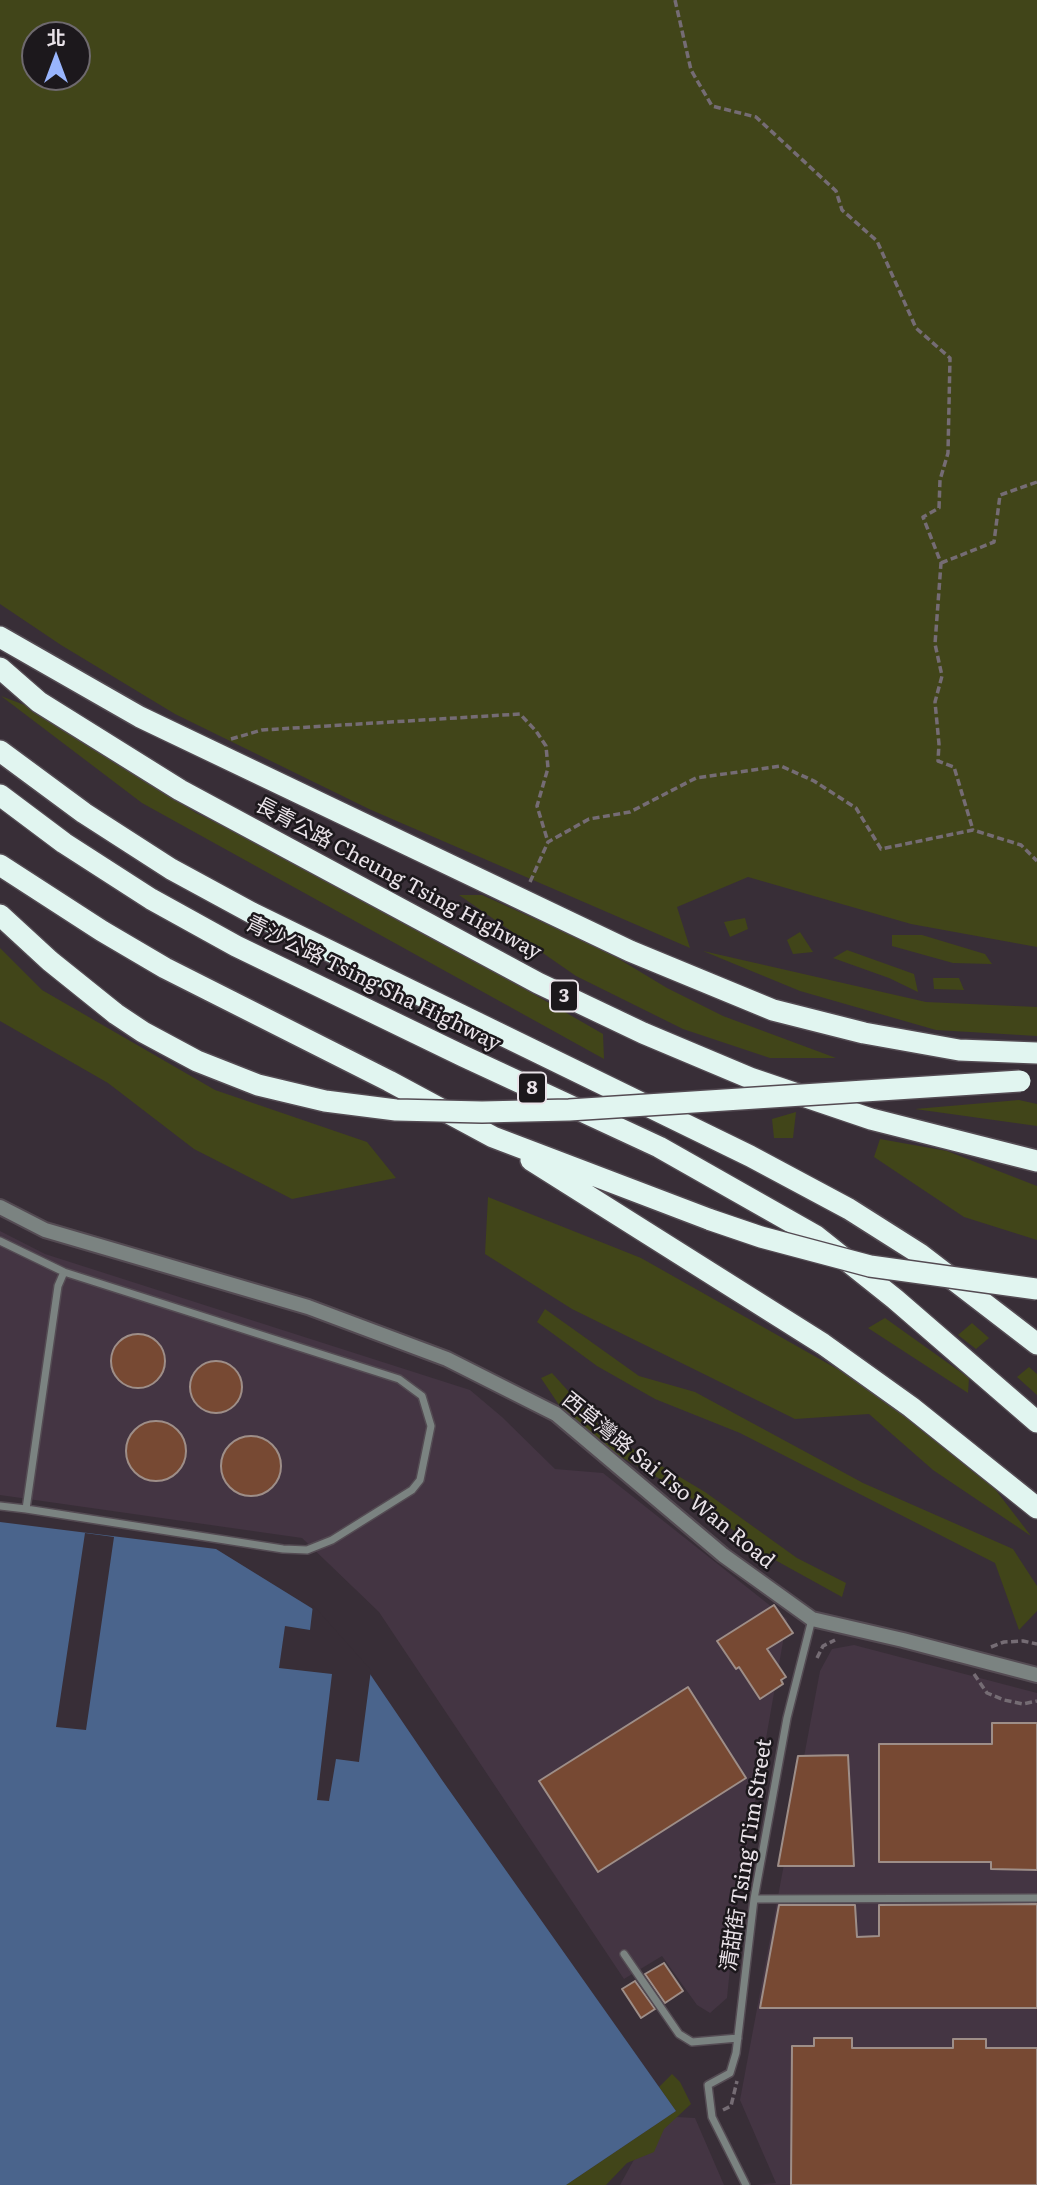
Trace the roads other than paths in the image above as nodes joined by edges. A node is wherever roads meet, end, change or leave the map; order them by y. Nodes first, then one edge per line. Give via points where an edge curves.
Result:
1 (0, 637) edge
2 (0, 668) edge
3 (0, 751) edge
4 (0, 795) edge
5 (0, 865) edge
6 (0, 915) edge
7 (1037, 1053) edge
8 (1029, 1081) edge
9 (493, 1137) junction
10 (1037, 1161) edge
11 (0, 1207) edge
12 (0, 1241) edge
13 (64, 1272) junction
14 (1037, 1289) edge
15 (1037, 1344) edge
16 (1037, 1422) edge
17 (0, 1506) edge
18 (1037, 1508) edge
19 (26, 1510) junction
20 (812, 1619) junction
21 (1037, 1675) edge
22 (1037, 1898) edge
23 (754, 1899) junction
24 (624, 1954) dead end
25 (738, 2038) junction
26 (746, 2185) edge

1 - 7 highway via 140,717 521,901 773,1010 959,1050
2 - 10 highway, 長青公路 Cheung Tsing Highway / 3 via 39,702 180,790 527,977 643,1034 750,1078 871,1119
3 - 15 highway, 青沙公路 Tsing Sha Highway / 8 via 84,813 217,894 849,1209 920,1255
4 - 16 highway, 青沙公路 Tsing Sha Highway / 8 via 150,899 236,946 659,1147 816,1236
5 - 9 highway, bridge via 165,968
6 - 8 highway, bridge via 80,986 169,1047 226,1074 325,1101 433,1112 521,1112
9 - 14 highway, bridge via 711,1220 794,1246 870,1266
9 - 18 highway via 823,1344 921,1414
11 - 20 street, 西草灣路 Sai Tso Wan Road via 45,1230 308,1307 447,1359 556,1414 723,1555
12 - 13 lane
13 - 19 lane via 58,1286
13 - 19 lane via 399,1379 422,1396 431,1426 420,1480 412,1490 332,1540 307,1550
17 - 19 lane
20 - 21 street, 西草灣路 Sai Tso Wan Road
20 - 23 lane, 清甜街 Tsing Tim Street via 787,1718
22 - 23 lane
23 - 25 lane, 清甜街 Tsing Tim Street
24 - 25 lane via 678,2034 692,2042
25 - 26 lane, 清甜街 Tsing Tim Street via 730,2073 708,2085 712,2114

